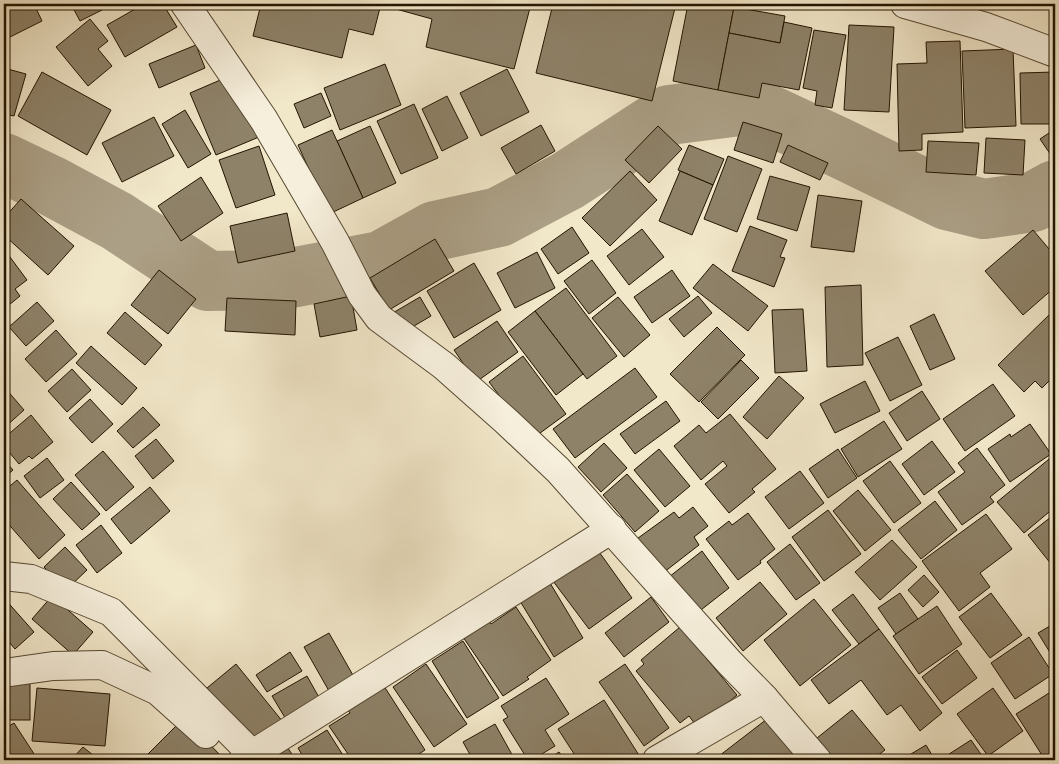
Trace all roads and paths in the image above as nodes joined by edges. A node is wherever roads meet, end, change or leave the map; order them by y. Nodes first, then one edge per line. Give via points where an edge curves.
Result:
1 (185, 4) edge
2 (905, 4) edge
3 (1055, 53) edge
4 (612, 528) junction
5 (4, 576) edge
6 (4, 674) edge
7 (764, 698) junction
8 (243, 759) edge
9 (657, 760) edge
10 (817, 760) edge

1 - 4 street via 264,120 362,295 379,318 444,366 506,421
2 - 3 street via 986,27
4 - 7 street
4 - 8 street
5 - 8 street via 31,579 111,612
6 - 8 street via 53,666 102,665 158,691
7 - 9 street
7 - 10 street

